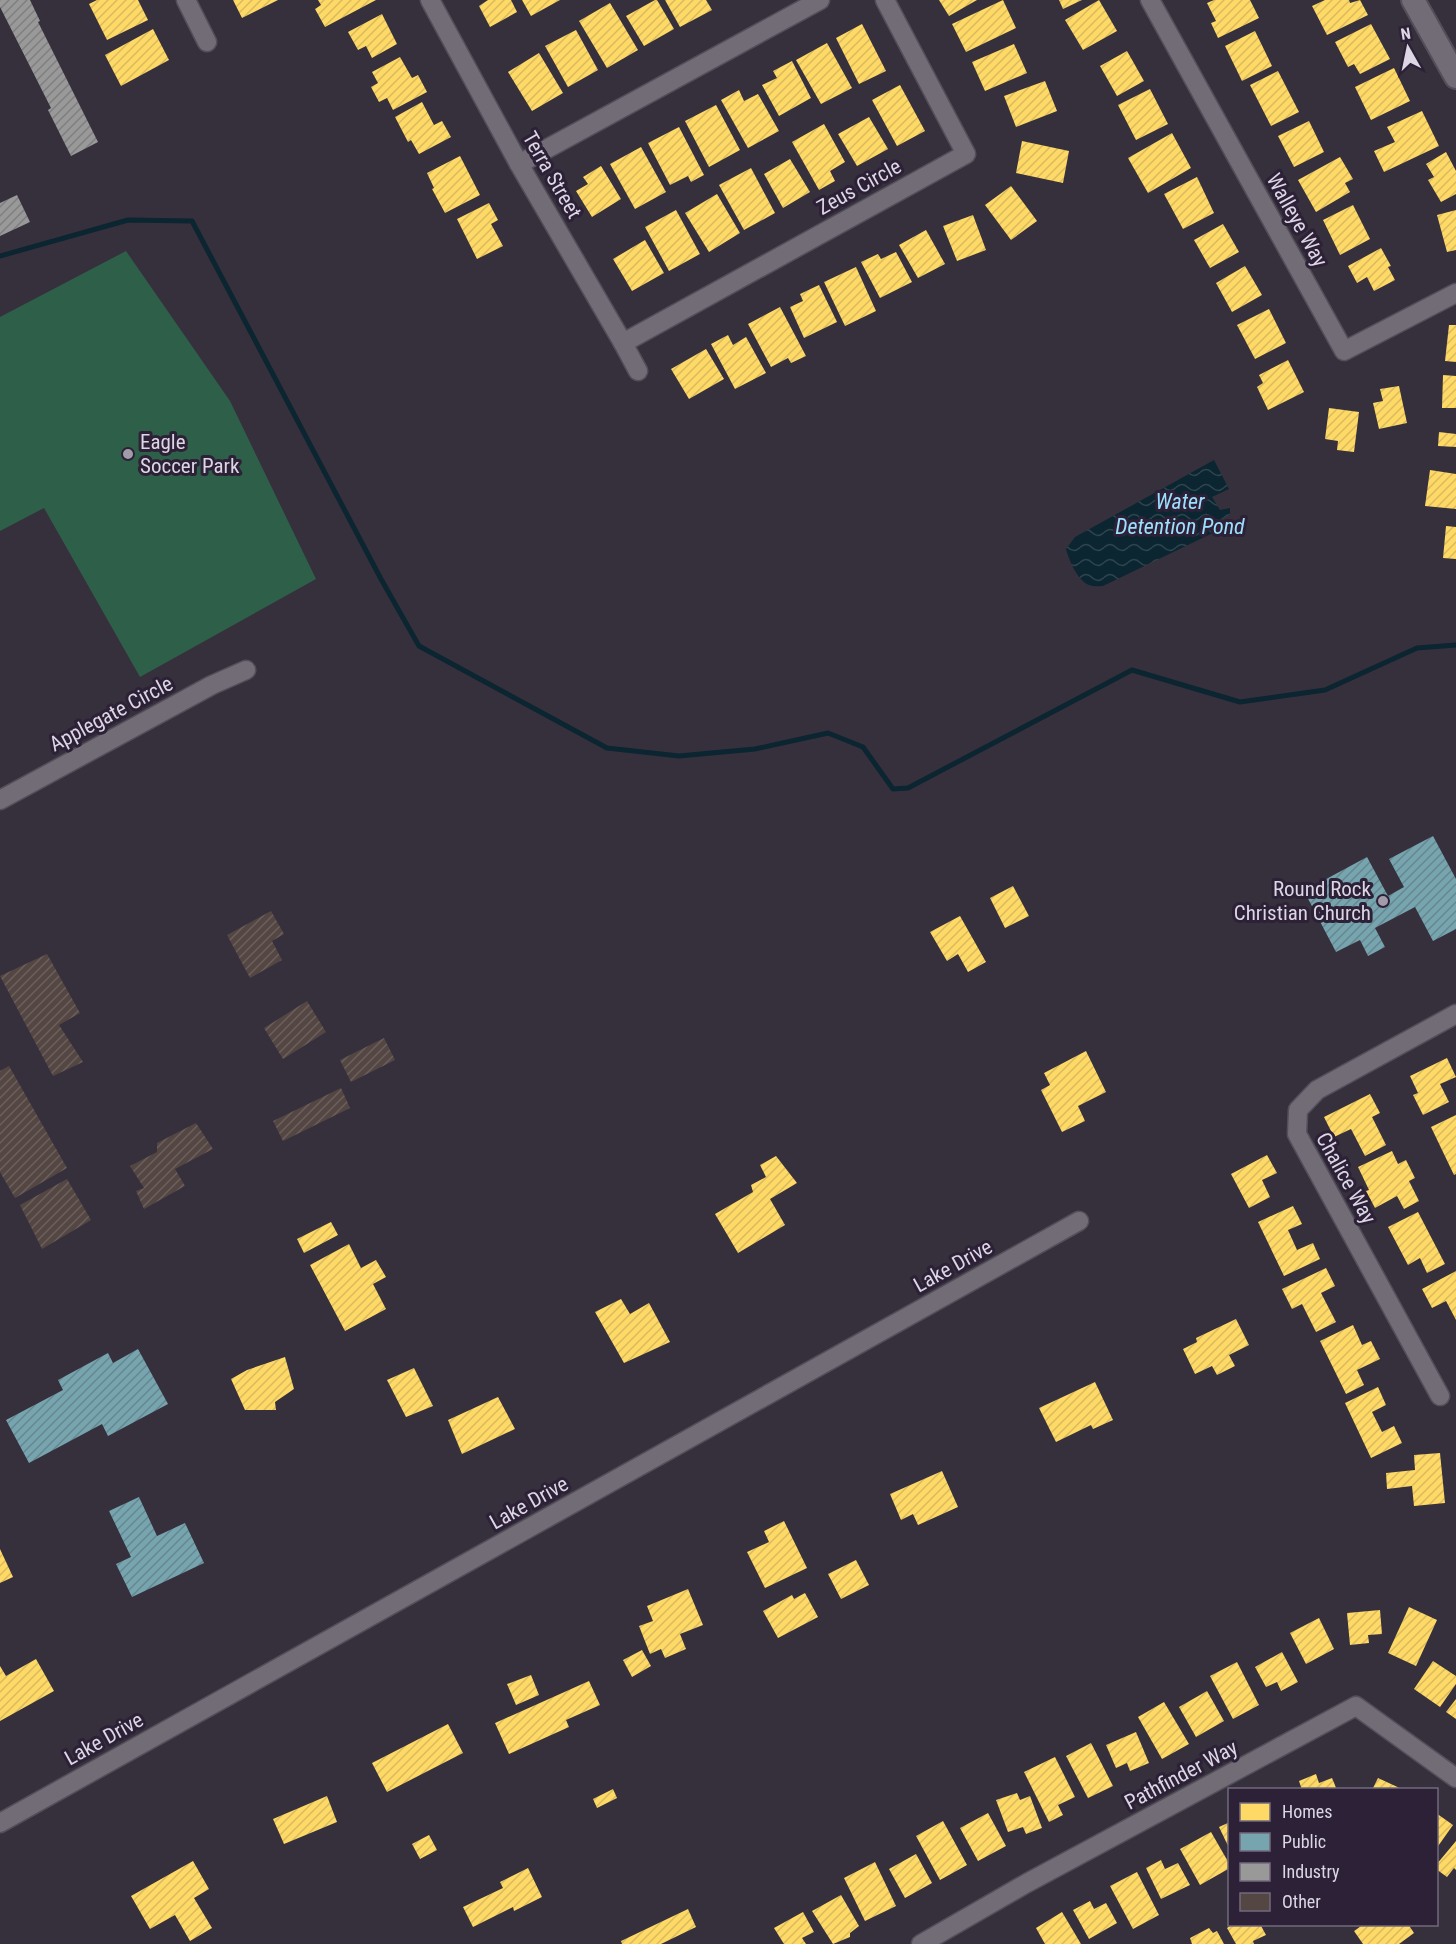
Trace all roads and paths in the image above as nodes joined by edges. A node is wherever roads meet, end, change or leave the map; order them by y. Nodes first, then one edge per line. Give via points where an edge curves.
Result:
1 (186, 0) edge
2 (430, 0) edge
3 (820, 0) edge
4 (885, 0) edge
5 (1150, 0) edge
6 (1413, 0) edge
7 (207, 42) dead end
8 (1456, 77) edge
9 (519, 164) junction
10 (1456, 292) edge
11 (623, 343) junction
12 (638, 371) dead end
13 (246, 670) dead end
14 (0, 800) edge
15 (1456, 1014) edge
16 (1079, 1221) dead end
17 (1440, 1396) dead end
18 (1456, 1778) edge
19 (0, 1823) edge
20 (921, 1944) edge

1 - 7 street
2 - 9 street, Terra Street
3 - 9 street
4 - 11 street, Zeus Circle via 966,153
5 - 10 street, Walleye Way via 1344,351
6 - 8 street
9 - 11 street, Terra Street
11 - 12 street, Terra Street
13 - 14 street, Applegate Circle
15 - 17 street, Chalice Way via 1317,1090 1298,1110 1297,1134
16 - 19 street, Lake Drive
18 - 20 street, Pathfinder Way via 1356,1706

